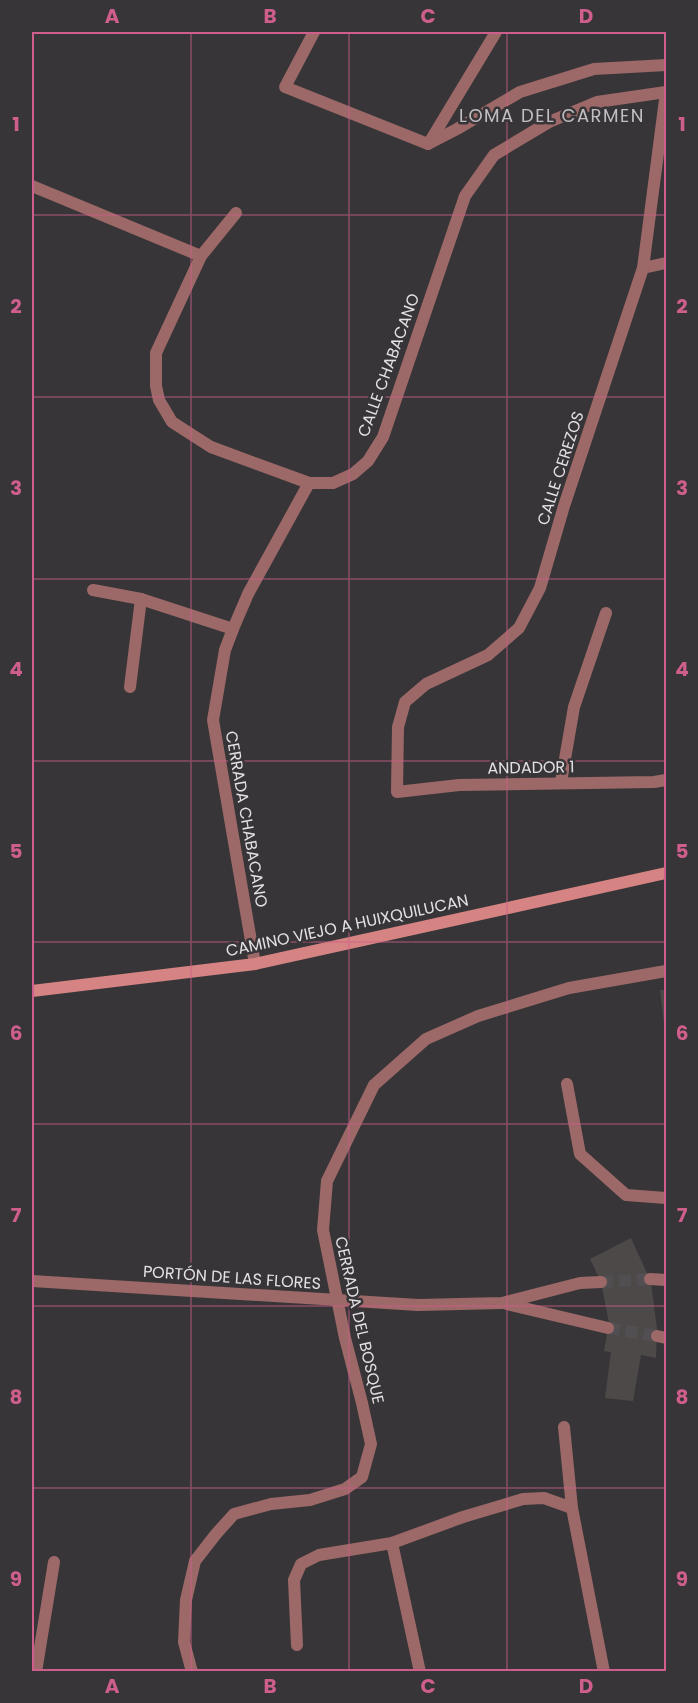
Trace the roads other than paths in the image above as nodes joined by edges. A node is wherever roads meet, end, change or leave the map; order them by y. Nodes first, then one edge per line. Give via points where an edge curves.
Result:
1 (314, 32) edge
2 (496, 32) edge
3 (666, 65) edge
4 (666, 92) edge
5 (428, 144) junction
6 (32, 186) edge
7 (236, 213) dead end
8 (201, 256) junction
9 (666, 263) edge
10 (643, 268) junction
11 (309, 483) junction
12 (93, 590) dead end
13 (141, 599) junction
14 (606, 613) dead end
15 (233, 629) junction
16 (130, 687) dead end
17 (666, 780) edge
18 (561, 782) junction
19 (397, 792) joint
20 (666, 873) edge
21 (255, 964) junction
22 (666, 971) edge
23 (32, 991) edge
24 (567, 1084) dead end
25 (666, 1198) edge
26 (650, 1279) tunnel mouth
27 (666, 1280) edge
28 (32, 1281) edge
29 (601, 1282) tunnel mouth
30 (502, 1303) junction
31 (608, 1328) tunnel mouth
32 (564, 1427) dead end
33 (572, 1508) junction
34 (392, 1544) junction
35 (54, 1562) dead end
36 (297, 1644) dead end
37 (36, 1671) edge
38 (192, 1671) edge
39 (420, 1671) edge
40 (604, 1671) edge

1 - 5 street via 285,87
2 - 5 street
3 - 5 street via 594,69 520,92
4 - 10 street, CALLE CEREZOS
4 - 11 street, CALLE CHABACANO via 597,102 549,122 494,155 465,196 383,438 368,461 353,474 333,483
6 - 8 street
7 - 8 street, CALLE CHABACANO
8 - 11 street, CALLE CHABACANO via 156,353 159,400 172,422 211,447
9 - 10 street
10 - 19 street, CALLE CEREZOS via 540,588 519,628 488,655 426,684 405,702 398,727
11 - 15 street, CERRADA CHABACANO
12 - 13 street
13 - 15 street
13 - 16 street
14 - 18 street via 574,706
15 - 21 street, CERRADA CHABACANO via 225,650 213,720
17 - 18 street, ANDADOR 1
18 - 19 street, ANDADOR 1 via 459,785
20 - 21 main road, CAMINO VIEJO A HUIXQUILUCAN
21 - 23 main road, CAMINO VIEJO A HUIXQUILUCAN
22 - 38 street, CERRADA DEL BOSQUE via 569,988 478,1016 426,1039 374,1085 327,1181 323,1230 371,1444 362,1477 345,1489 310,1500 271,1504 234,1514 216,1534 195,1561 186,1600 184,1642
24 - 25 street via 580,1154 626,1196
26 - 27 street
28 - 30 street, PORTÓN DE LAS FLORES, bridge via 418,1305
29 - 30 street, PORTÓN DE LAS FLORES via 580,1283
30 - 31 street, PORTÓN DE LAS FLORES
32 - 33 street
33 - 34 street via 544,1498 523,1499
33 - 40 street
34 - 36 street via 319,1555 301,1564 294,1581
34 - 39 street
35 - 37 street

